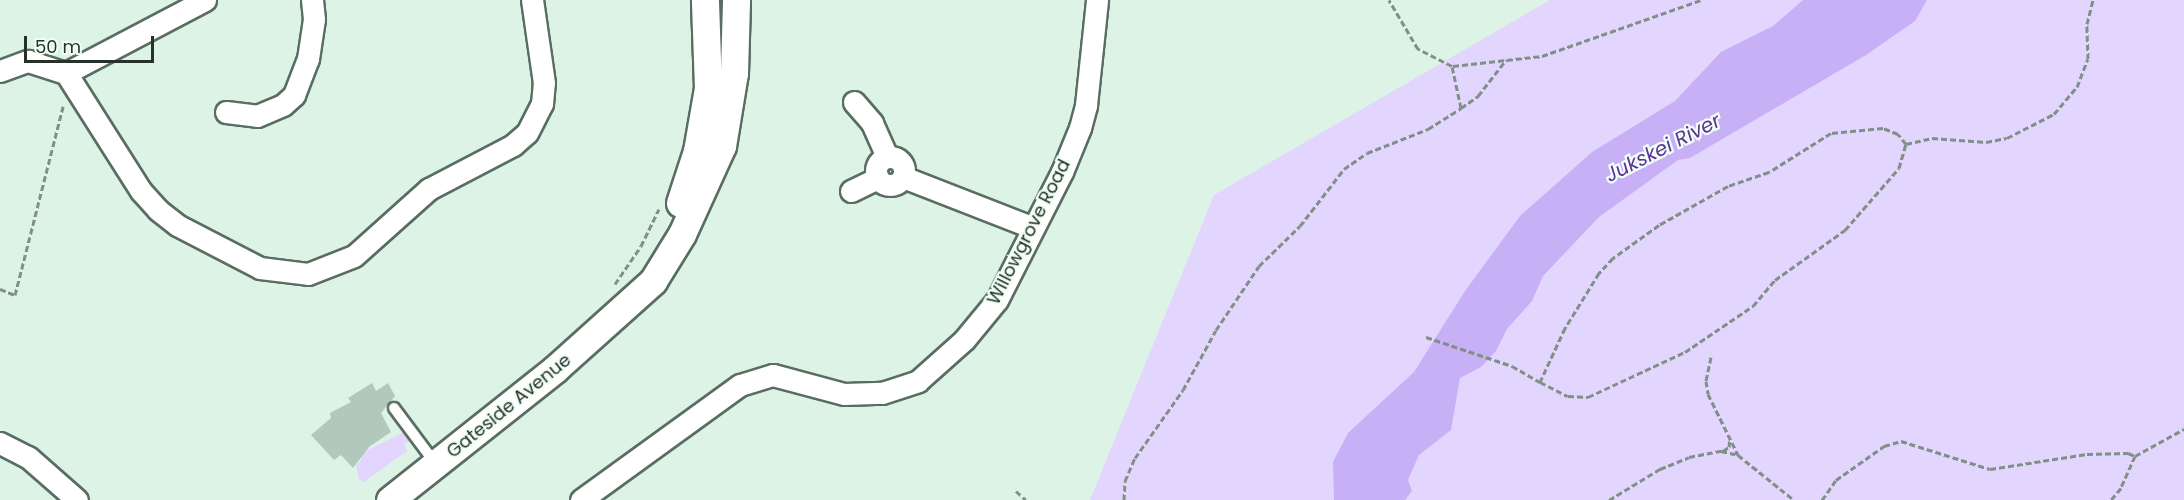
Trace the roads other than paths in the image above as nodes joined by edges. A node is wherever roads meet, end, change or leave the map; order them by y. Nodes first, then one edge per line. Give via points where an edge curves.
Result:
1 (205, 0) edge
2 (312, 0) edge
3 (532, 0) edge
4 (705, 0) edge
5 (736, 0) edge
6 (1097, 0) edge
7 (0, 71) edge
8 (68, 76) junction
9 (854, 102) dead end
10 (226, 112) dead end
11 (887, 157) junction
12 (903, 177) junction
13 (878, 178) junction
14 (850, 191) dead end
15 (1031, 227) junction
16 (618, 299) junction
17 (394, 408) dead end
18 (0, 443) edge
19 (436, 464) junction
20 (77, 500) edge
21 (390, 500) edge
22 (581, 500) edge

1 - 8 street
2 - 10 street via 314,19 308,59 294,95 283,105 257,116
3 - 8 street via 544,83 542,104 527,133 513,145 429,189 354,256 308,274 260,268 177,225 158,210 141,191
4 - 16 street, Gateside Avenue via 708,88 697,151 683,198
5 - 16 street, Gateside Avenue via 734,73 722,146 671,255 653,281
6 - 15 street, Willowgrove Road via 1080,128 1062,172
7 - 8 street via 28,61
9 - 11 street via 872,123
11 - 12 street via 902,162
11 - 13 street via 876,167
12 - 13 street via 891,185
12 - 15 street
13 - 14 street
15 - 22 street, Willowgrove Road via 985,316 918,381 861,396 791,377 758,378 725,394
16 - 19 street, Gateside Avenue via 555,369
17 - 19 lane
18 - 20 street via 28,457
19 - 21 street, Gateside Avenue

